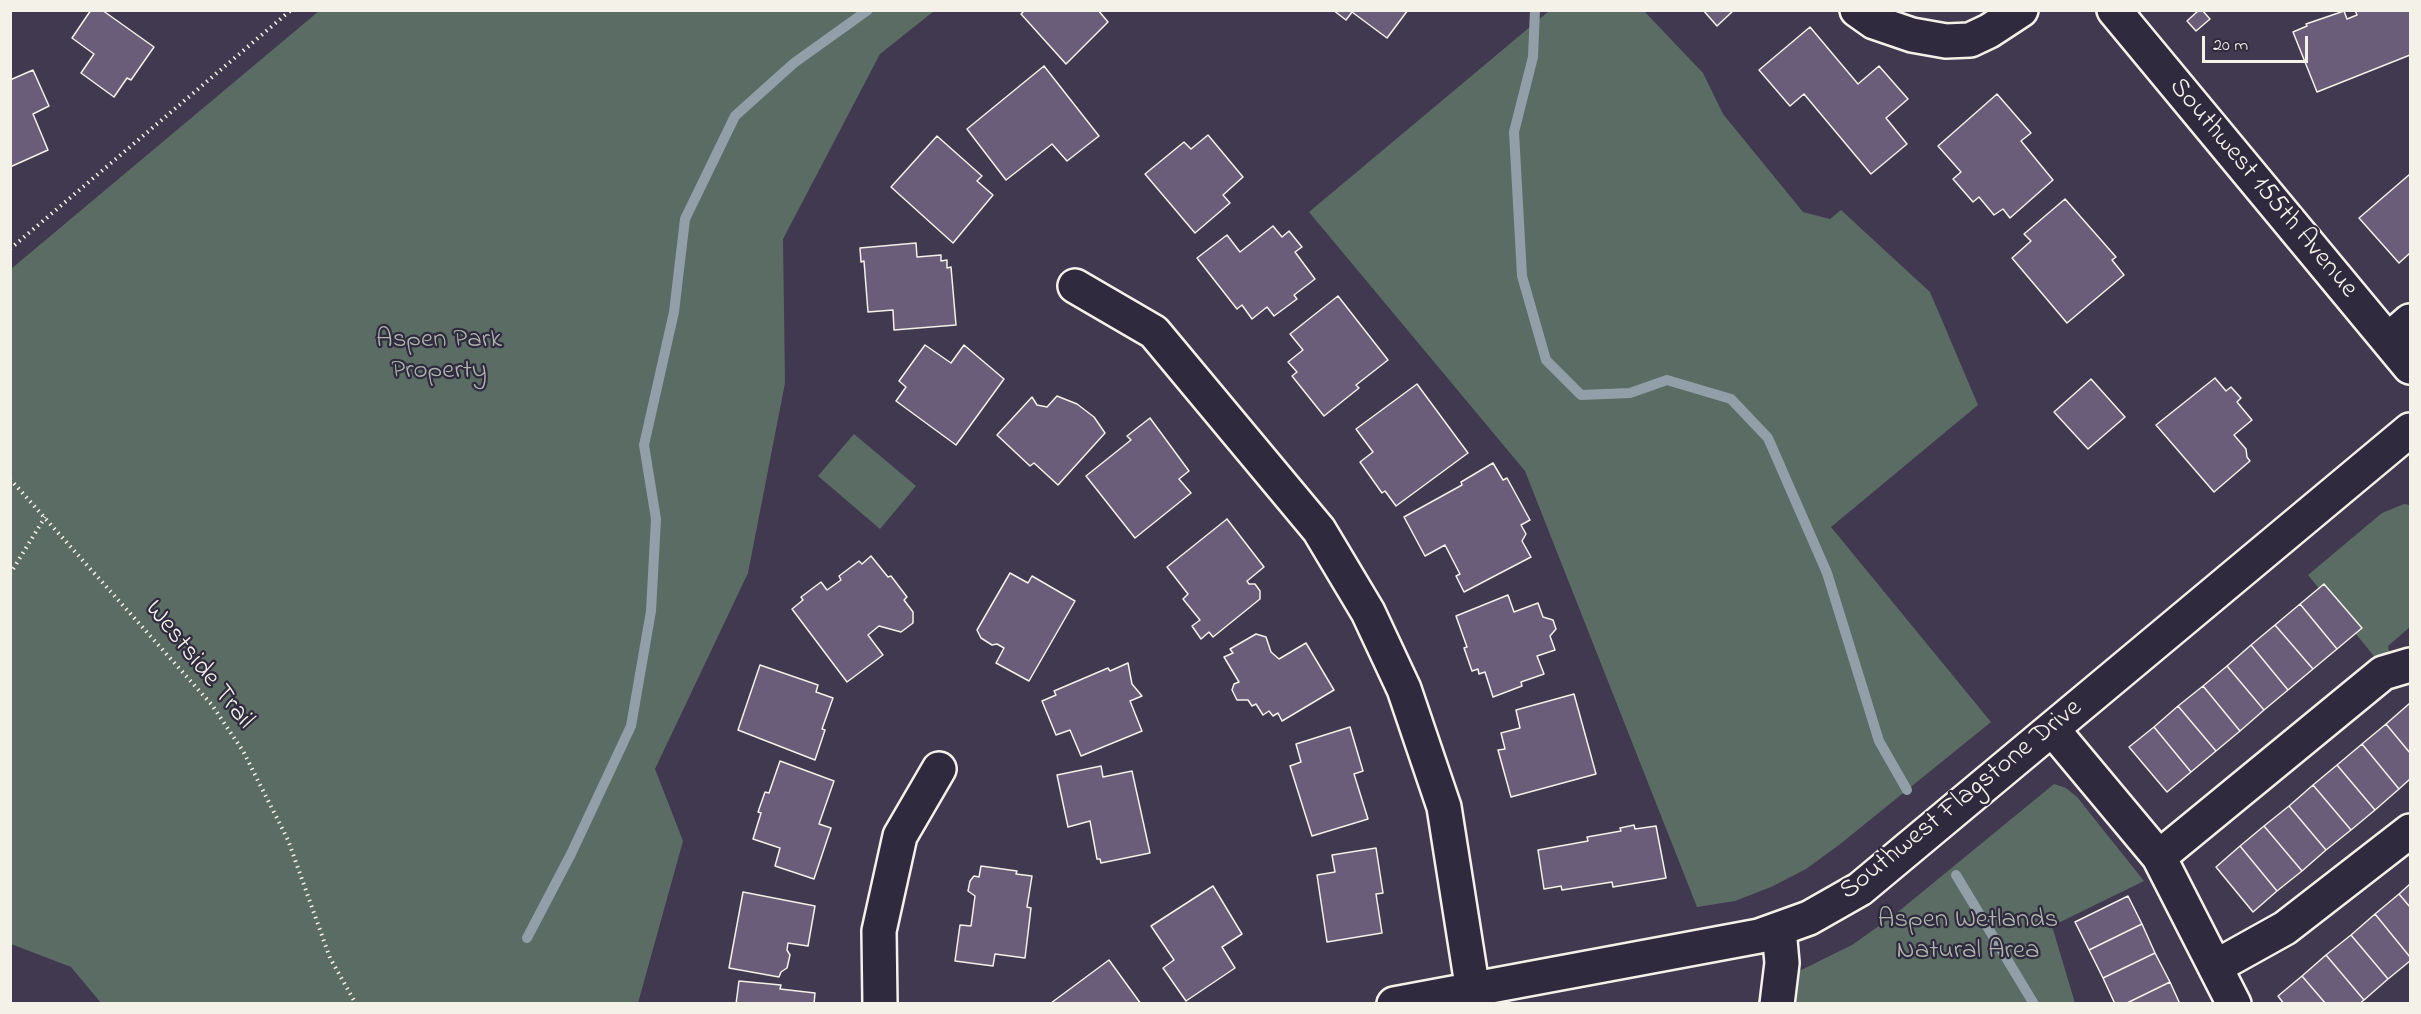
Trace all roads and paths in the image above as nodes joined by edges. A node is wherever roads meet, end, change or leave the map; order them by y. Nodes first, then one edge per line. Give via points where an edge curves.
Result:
1 (291, 10) edge
2 (1857, 10) edge
3 (2021, 10) edge
4 (2114, 10) edge
5 (10, 249) edge
6 (1075, 286) dead end
7 (2399, 330) edge
8 (2410, 367) edge
9 (2410, 430) edge
10 (10, 478) edge
11 (45, 517) junction
12 (10, 574) edge
13 (2410, 665) edge
14 (2053, 730) junction
15 (939, 769) dead end
16 (2410, 831) edge
17 (2159, 857) junction
18 (1779, 929) junction
19 (2215, 967) junction
20 (1474, 996) edge
21 (356, 1004) edge
22 (879, 1004) edge
23 (1394, 1004) edge
24 (1778, 1004) edge
25 (2234, 1004) edge

1 - 5 path
2 - 3 street via 1874,22 1902,32 1947,41 1970,40
4 - 7 street, Southwest 155th Avenue
6 - 20 street via 1154,332 1319,530 1368,612 1404,689 1444,807
7 - 8 street, Southwest 155th Avenue
9 - 14 street, Southwest Flagstone Drive
10 - 11 path, Westside Trail
11 - 12 path
11 - 21 path, Westside Trail via 212,705 243,751 288,840 330,958
13 - 17 street via 2383,673
14 - 17 street
14 - 18 street, Southwest Flagstone Drive via 1860,889 1809,918
15 - 22 street via 900,836 879,931
16 - 19 street via 2285,928
17 - 19 street
18 - 20 street, Southwest Flagstone Drive
18 - 24 street via 1782,963
19 - 25 street
20 - 23 street, Southwest Flagstone Drive

